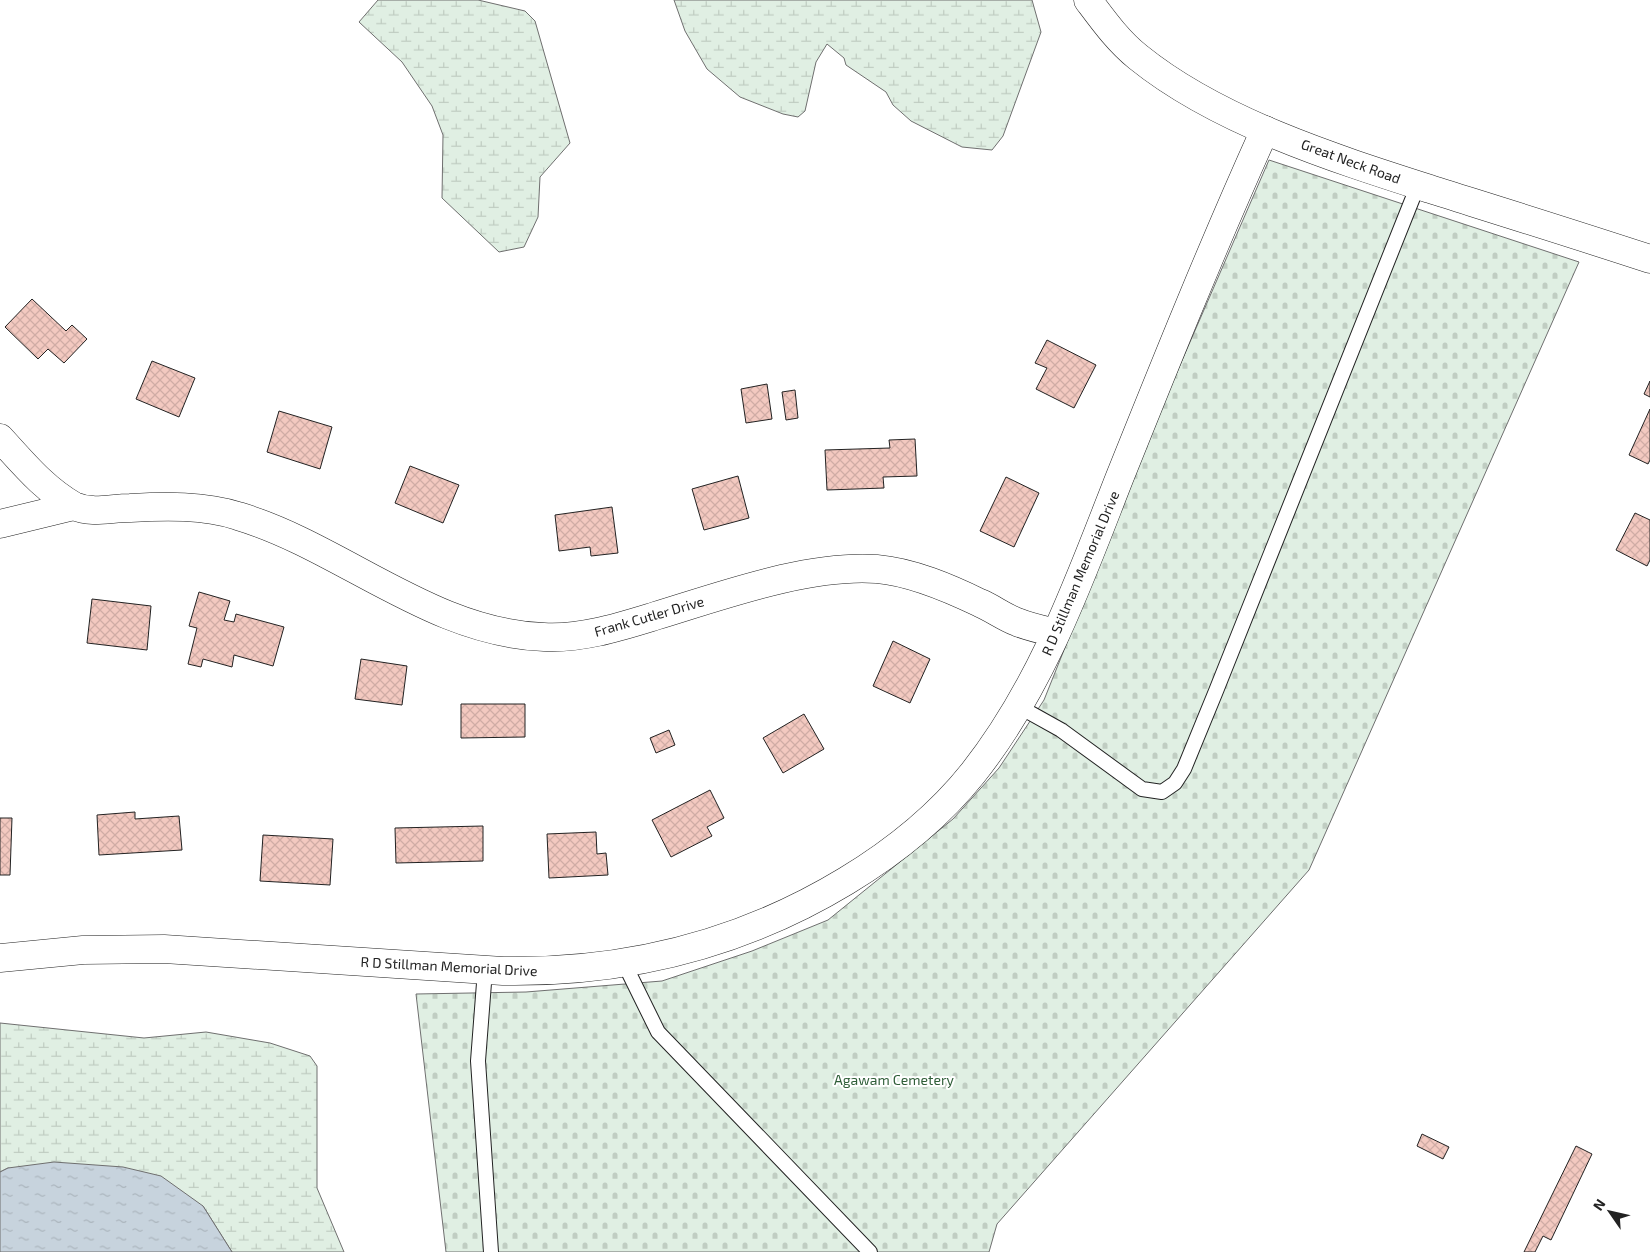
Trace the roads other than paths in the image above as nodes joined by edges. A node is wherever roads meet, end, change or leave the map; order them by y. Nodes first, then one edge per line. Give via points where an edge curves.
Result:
1 (1088, 0) edge
2 (1265, 130) junction
3 (1418, 185) junction
4 (1650, 259) edge
5 (0, 438) edge
6 (74, 506) junction
7 (0, 524) edge
8 (1056, 634) junction
9 (1018, 706) junction
10 (0, 958) edge
11 (624, 963) junction
12 (485, 970) junction
13 (491, 1252) edge
14 (870, 1252) edge

1 - 2 street, Great Neck Road via 1124,44 1166,78
2 - 3 street, Great Neck Road via 1360,167
2 - 8 street, R D Stillman Memorial Drive via 1186,313
3 - 4 street, Great Neck Road
3 - 9 lane via 1220,682 1175,784 1162,792 1142,789 1061,730
5 - 6 street, Frank Cutler Drive via 37,478
6 - 7 street, Frank Cutler Drive
6 - 8 street, Frank Cutler Drive via 94,511 165,507 235,515 268,526 440,612 527,636 588,634 766,583 857,569 893,572 922,580 980,603 1016,622
8 - 9 street, R D Stillman Memorial Drive
9 - 11 street, R D Stillman Memorial Drive via 992,748 954,796 910,836 862,871 828,892 753,928 683,951
10 - 12 street, R D Stillman Memorial Drive via 83,950 164,949
11 - 12 street, R D Stillman Memorial Drive via 541,972
11 - 14 lane via 658,1032
12 - 13 lane via 478,1061

